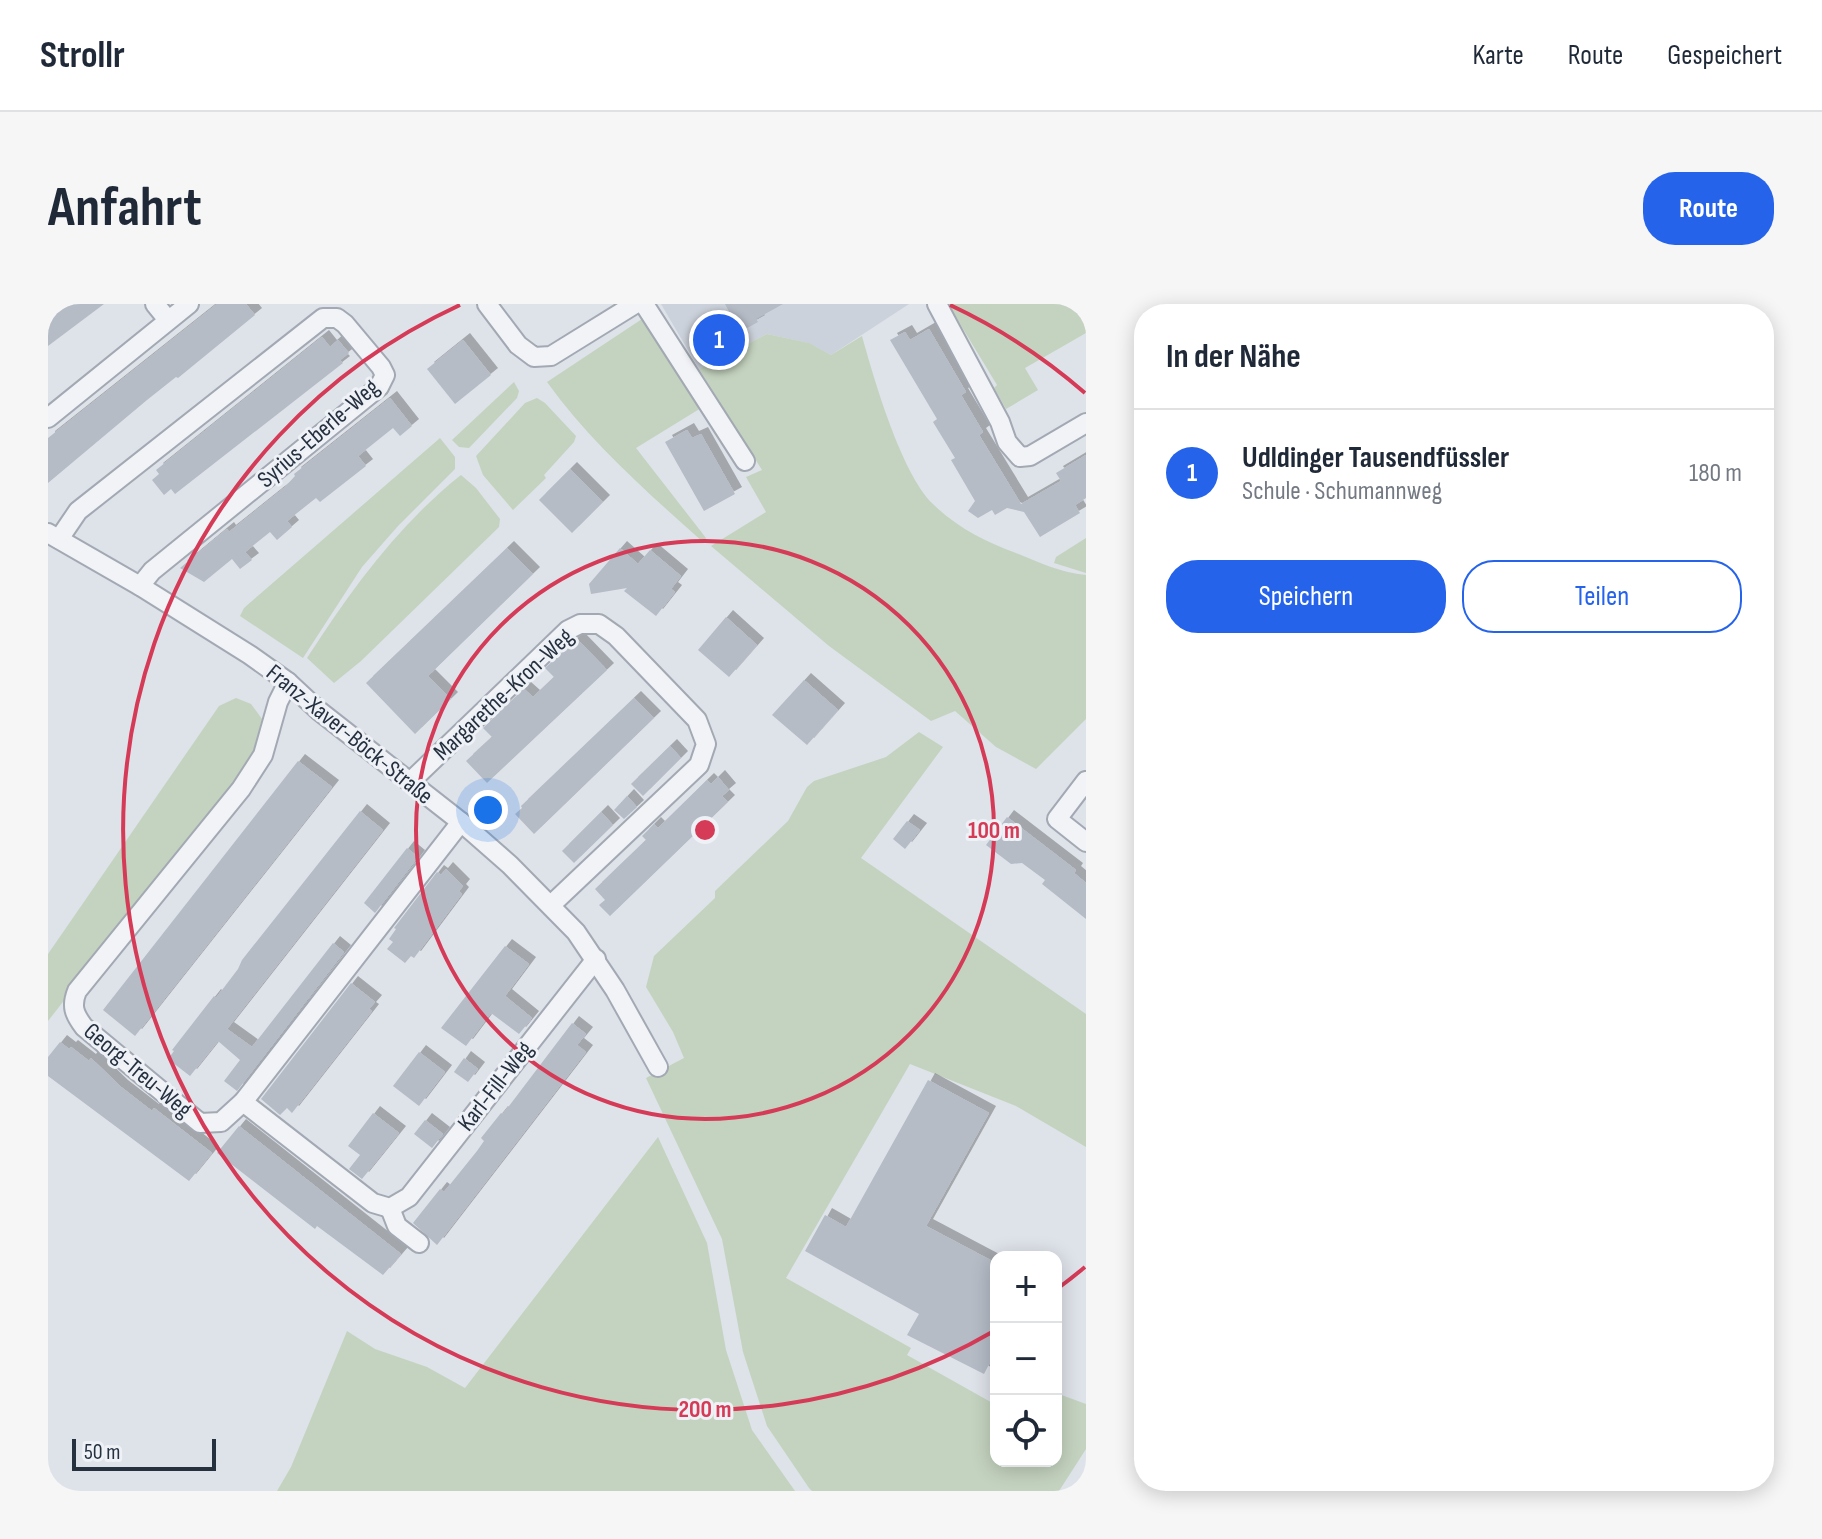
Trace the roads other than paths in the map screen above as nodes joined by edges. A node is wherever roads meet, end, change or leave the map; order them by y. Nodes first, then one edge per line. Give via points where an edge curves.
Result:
1 (155, 304) edge
2 (189, 304) edge
3 (487, 304) edge
4 (635, 304) edge
5 (644, 304) edge
6 (937, 304) edge
7 (168, 320) junction
8 (48, 418) edge
9 (1086, 423) edge
10 (745, 461) dead end
11 (53, 536) edge
12 (140, 586) junction
13 (288, 682) junction
14 (1086, 781) edge
15 (410, 782) junction
16 (461, 822) junction
17 (1086, 842) edge
18 (552, 904) junction
19 (596, 959) junction
20 (658, 1067) dead end
21 (243, 1102) junction
22 (390, 1208) junction
23 (419, 1243) dead end

1 - 7 street
2 - 7 street
3 - 4 street via 518,345 534,357 551,356
5 - 10 street
6 - 9 street via 1007,442 1020,457
7 - 8 street
11 - 12 street, Franz-Xaver-Böck-Straße
11 - 12 street, Syrius-Eberle-Weg via 323,318 345,324 381,367 385,375 379,387
12 - 13 street, Franz-Xaver-Böck-Straße
13 - 15 street, Franz-Xaver-Böck-Straße
13 - 21 street, Georg-Treu-Weg via 263,755 241,789 72,1003 84,1027 200,1123 221,1122
14 - 17 street via 1057,819
15 - 16 street, Franz-Xaver-Böck-Straße
15 - 18 street, Margarethe-Kron-Weg via 568,630 599,624 616,636 697,720 706,744 699,765
16 - 18 street, Franz-Xaver-Böck-Straße
16 - 21 street, Georg-Treu-Weg
18 - 19 street, Franz-Xaver-Böck-Straße
19 - 20 street, Franz-Xaver-Böck-Straße
19 - 22 street, Karl-Fill-Weg via 409,1197
21 - 22 street via 373,1203
22 - 23 street via 397,1226

